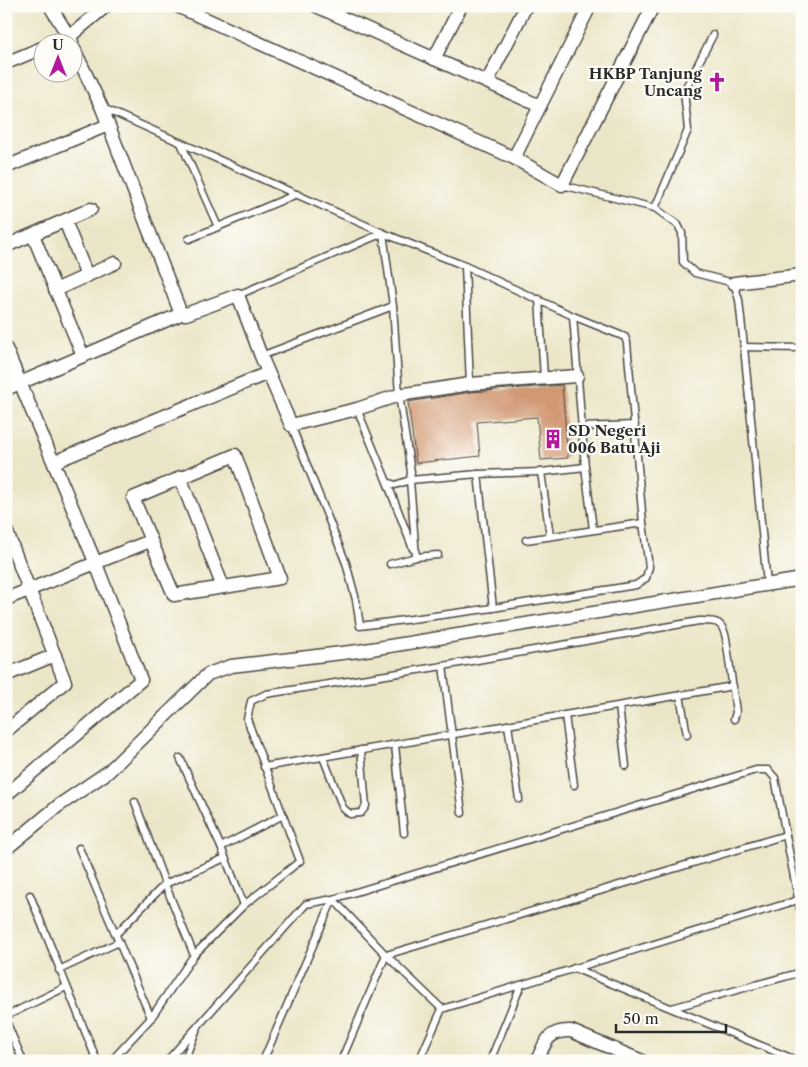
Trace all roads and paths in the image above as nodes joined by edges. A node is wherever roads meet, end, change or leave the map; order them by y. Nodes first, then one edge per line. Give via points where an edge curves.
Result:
1 (50, 6) edge
2 (106, 6) edge
3 (316, 6) edge
4 (461, 6) edge
5 (526, 6) edge
6 (590, 6) edge
7 (653, 6) edge
8 (180, 7) edge
9 (204, 11) edge
10 (66, 32) edge
11 (80, 32) edge
12 (712, 35) dead end
13 (32, 52) edge
14 (434, 59) junction
15 (6, 63) edge
16 (82, 65) edge
17 (487, 82) junction
18 (540, 106) junction
19 (102, 108) junction
20 (108, 125) junction
21 (181, 143) junction
22 (514, 158) junction
23 (6, 167) edge
24 (562, 185) junction
25 (297, 194) junction
26 (655, 208) junction
27 (91, 209) dead end
28 (65, 221) junction
29 (218, 227) junction
30 (383, 233) junction
31 (32, 235) junction
32 (190, 239) dead end
33 (6, 246) edge
34 (115, 264) dead end
35 (465, 266) junction
36 (802, 275) edge
37 (87, 276) junction
38 (734, 283) junction
39 (55, 290) junction
40 (238, 295) junction
41 (539, 299) junction
42 (392, 306) junction
43 (181, 314) junction
44 (573, 316) junction
45 (744, 347) junction
46 (802, 348) edge
47 (6, 349) edge
48 (82, 356) junction
49 (261, 356) junction
50 (268, 373) junction
51 (577, 376) junction
52 (544, 378) junction
53 (20, 383) junction
54 (470, 384) junction
55 (6, 389) edge
56 (399, 394) junction
57 (357, 409) junction
58 (291, 425) junction
59 (634, 426) junction
60 (582, 427) junction
61 (54, 462) junction
62 (585, 467) junction
63 (541, 472) junction
64 (478, 474) junction
65 (180, 477) junction
66 (410, 480) junction
67 (387, 482) junction
68 (643, 523) junction
69 (593, 529) junction
70 (6, 530) edge
71 (550, 536) junction
72 (526, 540) dead end
73 (150, 541) junction
74 (438, 555) dead end
75 (416, 557) junction
76 (96, 564) junction
77 (390, 564) dead end
78 (802, 579) edge
79 (767, 584) junction
80 (223, 586) junction
81 (30, 589) junction
82 (6, 599) edge
83 (493, 608) junction
84 (55, 655) junction
85 (442, 666) junction
86 (6, 675) edge
87 (733, 686) junction
88 (680, 695) junction
89 (619, 706) junction
90 (565, 715) junction
91 (734, 719) dead end
92 (508, 725) junction
93 (6, 731) edge
94 (452, 735) junction
95 (687, 735) dead end
96 (395, 745) junction
97 (361, 750) junction
98 (323, 757) junction
99 (180, 758) dead end
100 (626, 766) dead end
101 (264, 767) junction
102 (574, 785) dead end
103 (6, 795) edge
104 (518, 799) dead end
105 (135, 802) dead end
106 (462, 813) dead end
107 (283, 815) junction
108 (404, 833) dead end
109 (786, 835) junction
110 (221, 847) junction
111 (79, 848) dead end
112 (6, 849) edge
113 (225, 858) junction
114 (165, 884) junction
115 (30, 895) dead end
116 (333, 899) junction
117 (798, 900) junction
118 (244, 905) junction
119 (802, 919) edge
120 (116, 934) junction
121 (119, 942) junction
122 (194, 955) junction
123 (386, 955) junction
124 (574, 968) junction
125 (60, 970) junction
126 (802, 972) edge
127 (521, 985) junction
128 (66, 986) junction
129 (672, 1008) junction
130 (442, 1009) junction
131 (6, 1016) edge
132 (152, 1018) junction
133 (6, 1020) edge
134 (198, 1025) junction
135 (9, 1037) edge
136 (23, 1061) edge
137 (97, 1061) edge
138 (111, 1061) edge
139 (167, 1061) edge
140 (184, 1061) edge
141 (263, 1061) edge
142 (341, 1061) edge
143 (419, 1061) edge
144 (490, 1061) edge
145 (537, 1061) edge
146 (642, 1061) edge
147 (798, 1061) edge

1 - 10 street
2 - 11 street
3 - 14 street
4 - 14 street
5 - 17 street
6 - 18 street
7 - 24 street
8 - 9 street
9 - 22 street
12 - 26 lane via 684,92 688,130
13 - 15 street
14 - 17 street
16 - 19 street
17 - 18 street
18 - 22 street
19 - 20 street
19 - 21 lane
20 - 23 street
20 - 43 street
21 - 25 lane
21 - 29 lane
22 - 24 street
24 - 26 lane
25 - 29 lane
25 - 30 lane
26 - 38 lane via 678,225 682,233 683,262 695,273
27 - 28 street
28 - 31 street
28 - 37 street
29 - 32 lane
30 - 35 lane
30 - 40 lane
30 - 42 lane
31 - 33 street
31 - 39 street
34 - 37 street
35 - 41 lane
35 - 54 lane
36 - 38 street
37 - 39 street
38 - 45 lane
39 - 48 street
40 - 43 street
40 - 49 street
41 - 44 lane
41 - 52 lane
42 - 49 lane
42 - 56 lane
43 - 48 street
44 - 51 lane
44 - 59 lane via 626,337
45 - 46 lane
45 - 79 lane
47 - 53 street
48 - 53 street
49 - 50 street
50 - 58 street
50 - 61 street
51 - 52 street
51 - 60 lane
52 - 54 street
53 - 55 street
53 - 61 street
54 - 56 street
56 - 57 street
56 - 66 lane
57 - 58 street
57 - 67 lane
58 - 83 lane via 346,563 360,626
59 - 60 lane
59 - 68 lane
60 - 62 lane
61 - 76 street
62 - 63 lane
62 - 69 lane
63 - 64 lane
63 - 71 lane
64 - 66 lane
64 - 83 lane
65 - 73 street via 133,498
65 - 80 street
65 - 80 street via 235,455 280,578
66 - 67 lane via 395,485
66 - 75 lane
67 - 75 lane
68 - 69 lane
68 - 83 lane via 649,567 646,578 636,585
69 - 71 lane
70 - 81 street
71 - 72 lane
73 - 76 street
73 - 80 street via 174,595
74 - 75 lane
75 - 77 lane
76 - 81 street
76 - 103 street via 141,680
78 - 79 street
79 - 112 street via 359,651 231,666 208,674 108,772 58,806
81 - 82 street
81 - 84 street
84 - 86 street
84 - 93 street via 65,682
85 - 87 lane via 699,621 716,621 724,627
85 - 94 lane
85 - 101 lane via 266,694 251,701 247,719
87 - 88 lane
87 - 91 lane
88 - 89 lane
88 - 95 lane
89 - 90 lane
89 - 100 lane
90 - 92 lane
90 - 102 lane
92 - 94 lane
92 - 104 lane
94 - 96 lane
94 - 106 lane
96 - 97 lane
96 - 108 lane
97 - 98 lane
97 - 98 lane via 366,806 361,813 350,814 343,808
98 - 101 lane
99 - 110 lane
101 - 107 lane
105 - 114 lane
107 - 110 lane
107 - 118 lane via 300,861
109 - 116 lane via 775,778 768,770 756,770
109 - 117 lane
109 - 123 lane
110 - 113 lane
111 - 120 lane
113 - 114 lane
113 - 118 lane
114 - 120 lane
114 - 122 lane
115 - 125 lane
116 - 123 lane
116 - 134 lane via 306,904
116 - 141 lane
117 - 119 lane
117 - 124 lane
118 - 122 lane
120 - 121 lane
121 - 125 lane
121 - 132 lane
122 - 132 lane
123 - 130 lane
123 - 142 lane
124 - 127 lane
124 - 129 lane
125 - 128 lane
126 - 129 lane
127 - 130 lane
127 - 144 lane
128 - 131 lane
128 - 137 lane
129 - 147 lane
130 - 143 lane
132 - 138 lane
133 - 135 lane
134 - 139 lane
134 - 140 lane
135 - 136 lane
145 - 146 street via 546,1040 560,1030 571,1031

